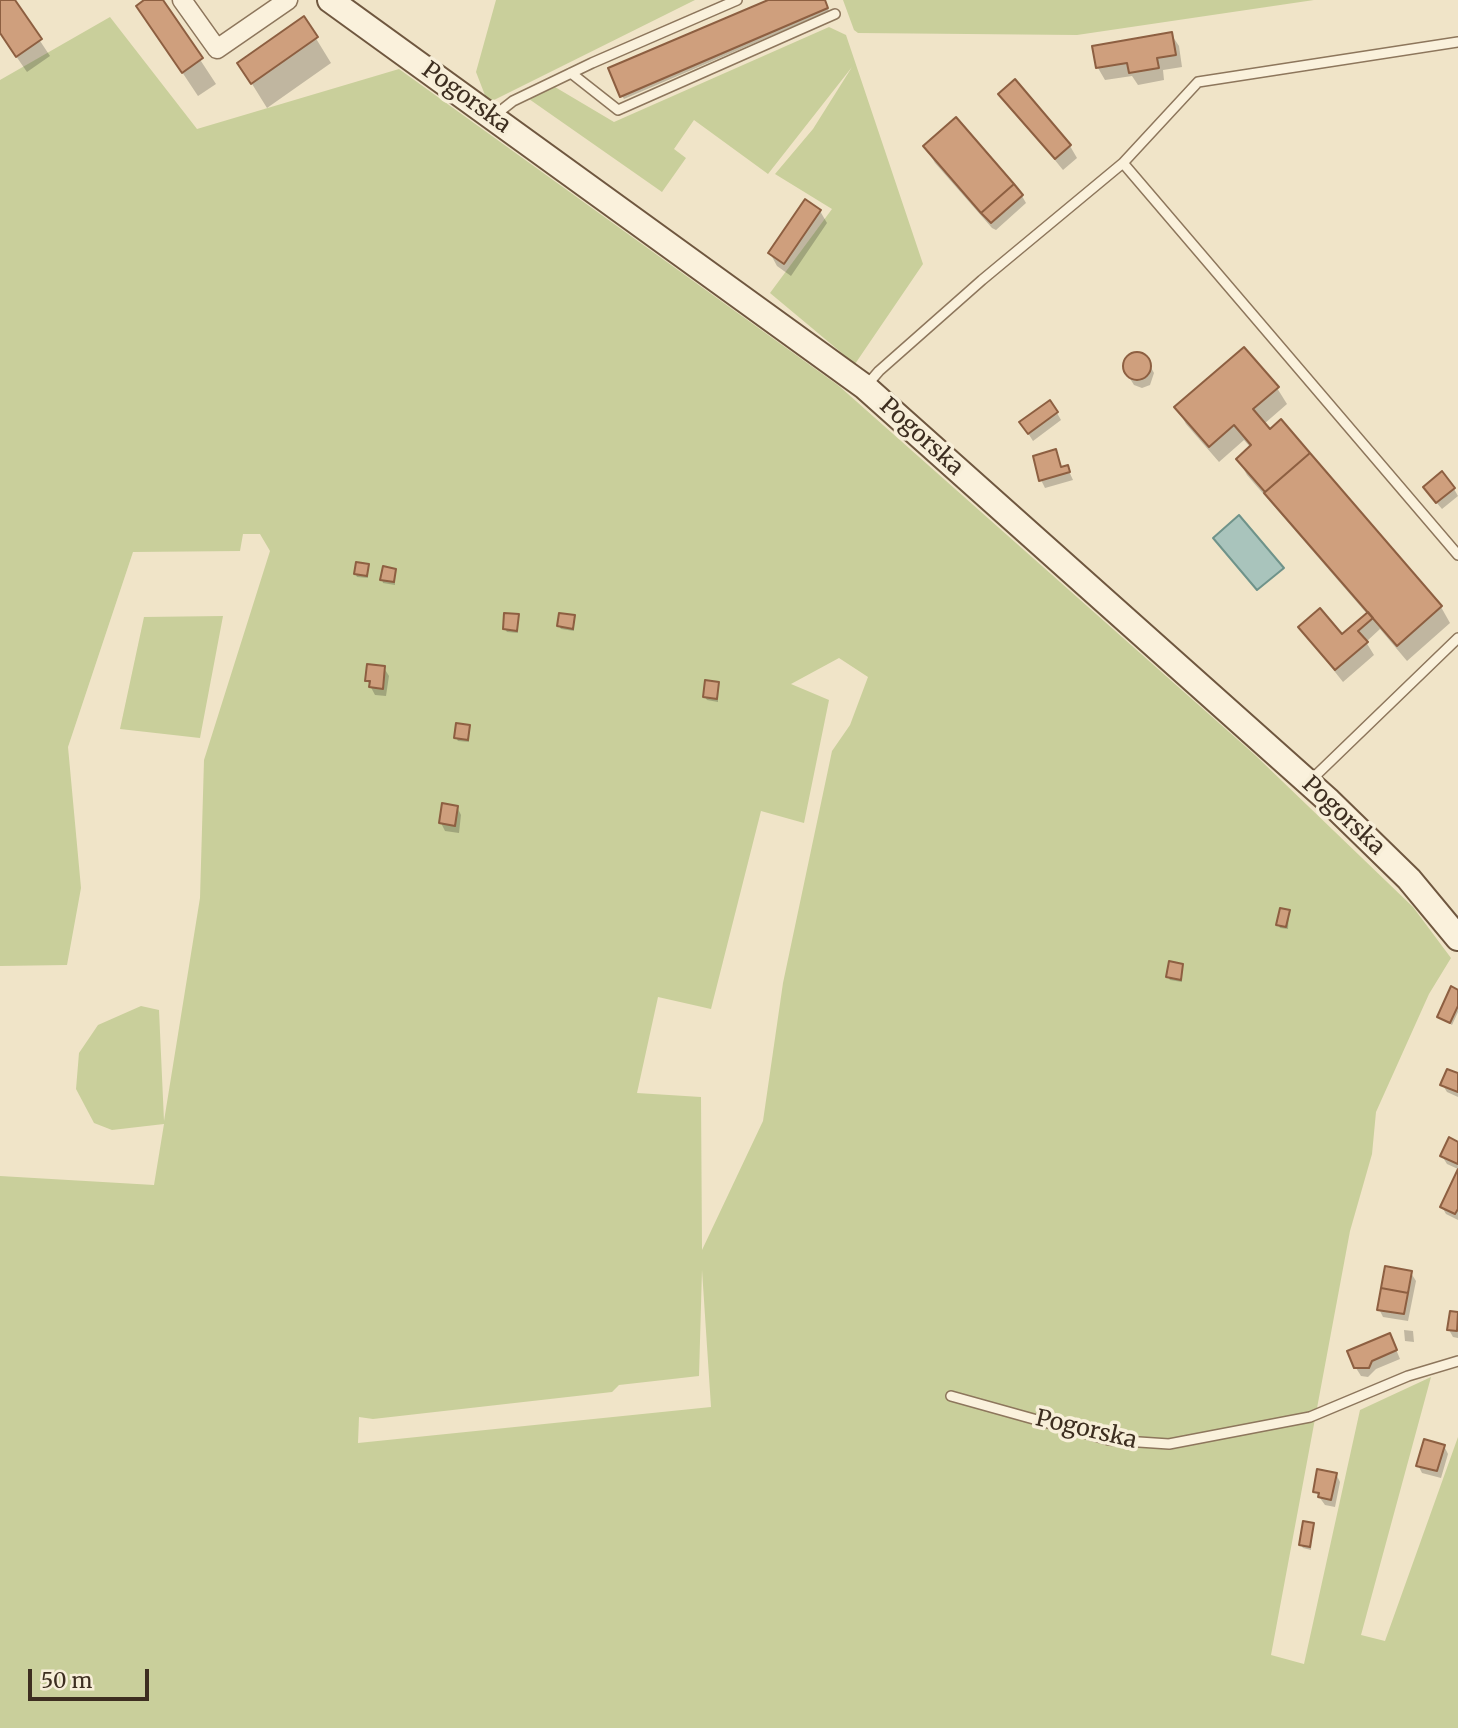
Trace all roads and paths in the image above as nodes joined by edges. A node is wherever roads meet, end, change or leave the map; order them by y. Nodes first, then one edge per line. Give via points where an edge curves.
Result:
1 (182, 0) edge
2 (288, 0) edge
3 (330, 0) edge
4 (737, 0) edge
5 (835, 14) dead end
6 (1458, 42) edge
7 (571, 73) junction
8 (493, 117) junction
9 (1123, 163) junction
10 (865, 387) junction
11 (1458, 555) edge
12 (1458, 638) edge
13 (1309, 782) junction
14 (1458, 938) edge
15 (1458, 1361) edge
16 (951, 1396) dead end

1 - 2 street via 217,49
3 - 8 street, Pogorska
4 - 7 lane
5 - 7 lane via 618,110
6 - 9 lane via 1198,82
7 - 8 lane via 513,101
8 - 10 street, Pogorska
9 - 10 lane via 982,280
9 - 11 lane
10 - 13 street, Pogorska
12 - 13 lane
13 - 14 street, Pogorska via 1409,879
15 - 16 lane, Pogorska via 1408,1376 1310,1417 1169,1444 1109,1440

